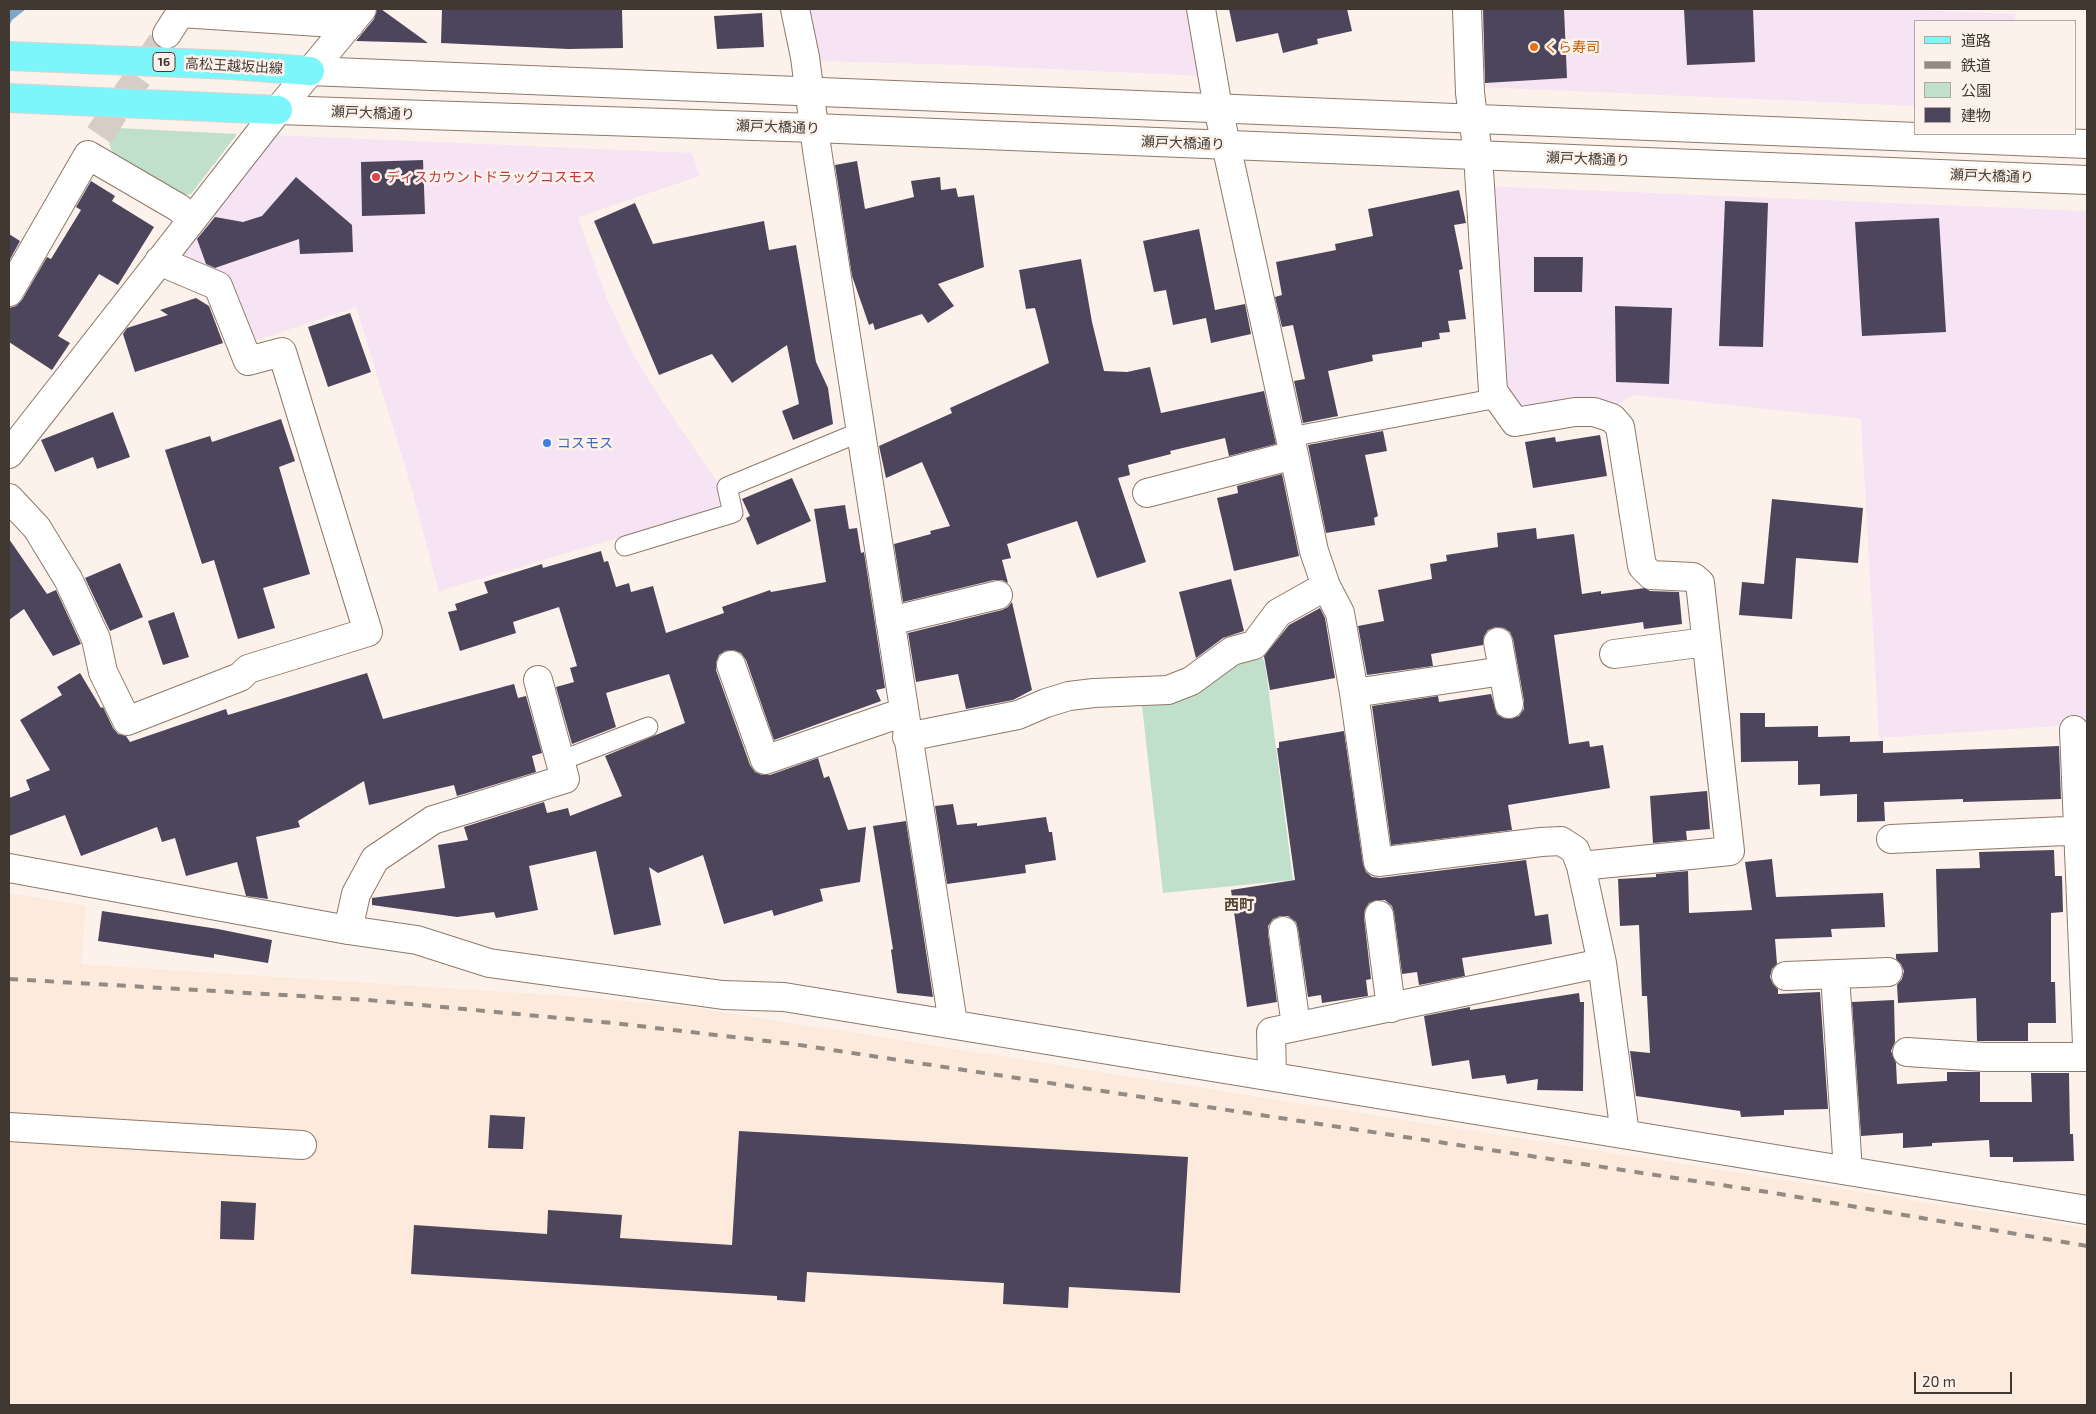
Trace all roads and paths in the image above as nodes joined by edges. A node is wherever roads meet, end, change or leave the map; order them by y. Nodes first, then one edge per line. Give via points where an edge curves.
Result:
1 (795, 9) edge
2 (1201, 9) edge
3 (1467, 9) edge
4 (264, 14) edge
5 (356, 16) edge
6 (177, 19) edge
7 (14, 56) edge
8 (310, 71) junction
9 (809, 92) junction
10 (9, 98) edge
11 (1218, 108) junction
12 (278, 110) junction
13 (1473, 119) junction
14 (814, 128) junction
15 (2087, 144) edge
16 (1227, 145) junction
17 (1478, 155) junction
18 (2087, 180) edge
19 (192, 220) junction
20 (159, 261) junction
21 (9, 292) edge
22 (1498, 398) junction
23 (860, 432) junction
24 (1292, 446) junction
25 (9, 454) edge
26 (1147, 493) dead end
27 (9, 498) edge
28 (625, 546) dead end
29 (1326, 586) junction
30 (998, 596) dead end
31 (890, 621) junction
32 (1498, 642) dead end
33 (1706, 642) junction
34 (1614, 654) dead end
35 (732, 665) dead end
36 (1503, 671) junction
37 (538, 680) dead end
38 (1354, 693) junction
39 (1509, 704) dead end
40 (906, 724) junction
41 (648, 727) dead end
42 (2074, 730) dead end
43 (560, 762) junction
44 (2082, 830) edge
45 (1891, 839) dead end
46 (1581, 866) junction
47 (9, 868) edge
48 (1379, 915) dead end
49 (348, 930) junction
50 (1283, 931) dead end
51 (1602, 963) junction
52 (1888, 972) dead end
53 (1835, 975) junction
54 (1786, 976) dead end
55 (1391, 1008) junction
56 (953, 1023) junction
57 (1296, 1026) junction
58 (2087, 1034) edge
59 (1908, 1052) dead end
60 (2087, 1057) edge
61 (1272, 1076) junction
62 (9, 1127) edge
63 (1625, 1134) junction
64 (302, 1145) dead end
65 (1848, 1171) junction
66 (2087, 1210) edge

1 - 9 street
2 - 11 street
3 - 13 street
4 - 5 street
4 - 6 street
5 - 8 street
7 - 8 main road, 高松王越坂出線 / 16
8 - 9 street
8 - 12 street
9 - 11 street
9 - 14 street
10 - 12 main road
11 - 13 street
11 - 16 street
12 - 14 street, 瀬戸大橋通り
12 - 19 street
13 - 15 street
13 - 17 street
14 - 16 street, 瀬戸大橋通り
14 - 23 street
16 - 17 street, 瀬戸大橋通り
16 - 24 street
17 - 18 street, 瀬戸大橋通り
17 - 22 street via 1493,391
19 - 20 street
19 - 21 street via 94,145
20 - 25 street
20 - 27 street via 218,286 248,361 282,352 368,632 248,669 240,676 127,722 103,672 96,639 68,579 37,528
22 - 24 lane
22 - 33 street via 1515,422 1594,412 1612,418 1620,427 1642,566 1651,575 1693,576 1700,583
23 - 28 lane via 727,487 733,513
23 - 31 street
24 - 26 street
24 - 29 street via 1314,551
29 - 38 street via 1340,613
29 - 40 street via 1278,613 1254,645 1232,651 1191,681 1168,690 1069,696 1018,715
30 - 31 street
31 - 40 street
32 - 36 street
33 - 34 street
33 - 46 street via 1730,851
35 - 40 street via 765,760
36 - 38 street
36 - 39 street
37 - 43 street
38 - 46 street via 1378,862 1561,842 1575,850
40 - 56 street
41 - 43 lane
42 - 44 street
43 - 49 street via 565,779 433,820 375,859 356,894
44 - 45 street
44 - 58 street
46 - 51 street
47 - 49 street
48 - 55 street
49 - 56 street via 418,940 489,963 723,995 784,997
50 - 57 street
51 - 55 street
51 - 63 street
52 - 53 street
53 - 54 street
53 - 65 street
55 - 57 street
56 - 61 street
57 - 61 street via 1271,1032
59 - 60 street via 1985,1057
61 - 63 street
62 - 64 street
63 - 65 street
65 - 66 street

